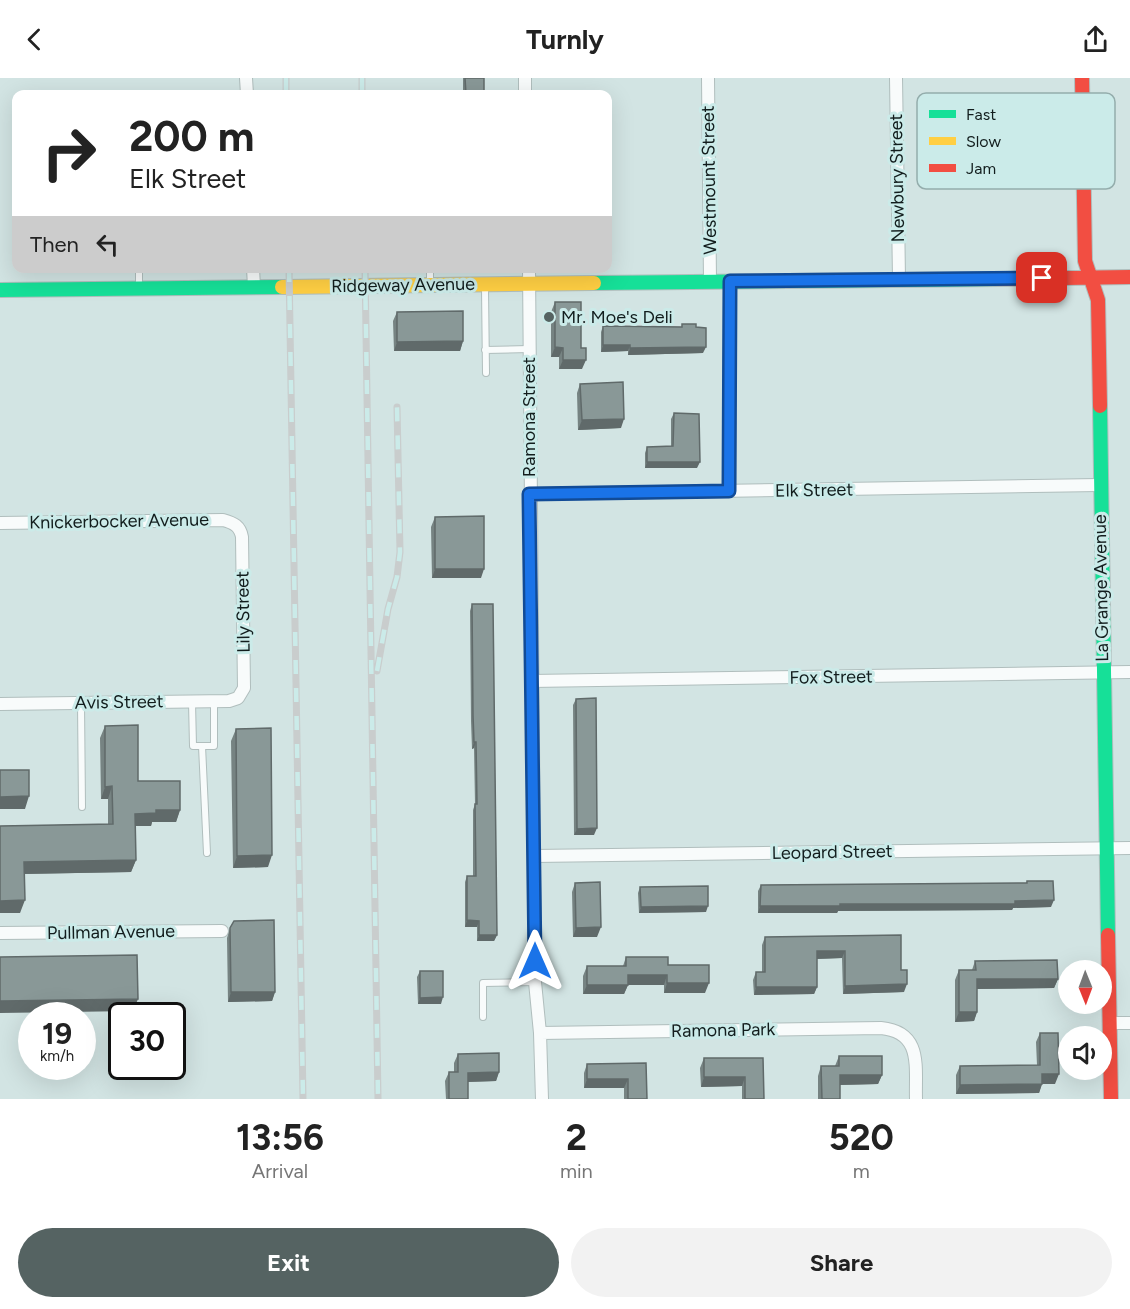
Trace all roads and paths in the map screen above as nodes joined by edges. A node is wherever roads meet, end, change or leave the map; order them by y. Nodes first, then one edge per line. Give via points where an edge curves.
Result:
1 (708, 78) edge
2 (896, 78) edge
3 (1082, 78) edge
4 (1082, 93) edge
5 (1084, 189) edge
6 (139, 273) edge
7 (253, 273) edge
8 (430, 273) edge
9 (529, 273) edge
10 (1130, 277) edge
11 (1090, 278) junction
12 (899, 279) junction
13 (710, 281) junction
14 (730, 281) junction
15 (485, 284) junction
16 (529, 284) junction
17 (430, 285) junction
18 (254, 287) junction
19 (140, 288) junction
20 (0, 290) edge
21 (529, 349) junction
22 (485, 350) junction
23 (486, 372) dead end
24 (1099, 485) junction
25 (729, 491) junction
26 (529, 494) junction
27 (0, 523) edge
28 (237, 526) joint
29 (1130, 672) edge
30 (1103, 673) junction
31 (531, 681) junction
32 (238, 698) joint
33 (214, 701) junction
34 (192, 702) junction
35 (81, 703) junction
36 (0, 704) edge
37 (202, 746) junction
38 (82, 807) dead end
39 (1130, 848) edge
40 (1106, 849) junction
41 (207, 854) dead end
42 (534, 856) junction
43 (222, 931) dead end
44 (0, 933) edge
45 (535, 982) junction
46 (483, 1017) dead end
47 (1109, 1023) junction
48 (1130, 1023) edge
49 (540, 1033) junction
50 (542, 1099) edge
51 (916, 1099) edge
52 (1111, 1099) edge

1 - 13 street, Westmount Street
2 - 12 street, Newbury Street
3 - 4 street, La Grange Avenue
5 - 11 street, La Grange Avenue via 1085,261
6 - 19 lane
7 - 18 street
8 - 17 lane
9 - 16 street, Ramona Street
10 - 11 street, Ridgeway Avenue
11 - 12 street, Ridgeway Avenue
11 - 24 street, La Grange Avenue via 1098,300
12 - 14 street, Ridgeway Avenue
13 - 14 street, Ridgeway Avenue
13 - 16 street, Ridgeway Avenue
14 - 25 street
15 - 16 street, Ridgeway Avenue
15 - 17 street, Ridgeway Avenue
15 - 22 lane
16 - 21 street, Ramona Street
17 - 18 street, Ridgeway Avenue
18 - 19 street, Ridgeway Avenue
19 - 20 street, Ridgeway Avenue
21 - 22 lane
21 - 26 street, Ramona Street
22 - 23 lane
24 - 25 street, Elk Street
24 - 30 street, La Grange Avenue
25 - 26 street, Elk Street
26 - 31 street, Ramona Street
27 - 28 street, Knickerbocker Avenue via 223,520
28 - 32 street, Lily Street via 242,537 244,688
29 - 30 street, Fox Street
30 - 31 street, Fox Street
30 - 40 street, La Grange Avenue
31 - 42 street, Ramona Street
32 - 33 street, Avis Street
33 - 34 street, Avis Street
33 - 37 lane via 214,746
34 - 35 street, Avis Street
34 - 37 lane via 193,746
35 - 36 street, Avis Street
35 - 38 lane
37 - 41 lane
39 - 40 street, Leopard Street
40 - 42 street, Leopard Street
40 - 47 street, La Grange Avenue
42 - 45 street, Ramona Street
43 - 44 street, Pullman Avenue
45 - 46 lane via 483,983
45 - 49 street, Ramona Street
47 - 48 street
47 - 52 street, La Grange Avenue
49 - 50 street
49 - 51 street, Ramona Park via 890,1029 911,1044

